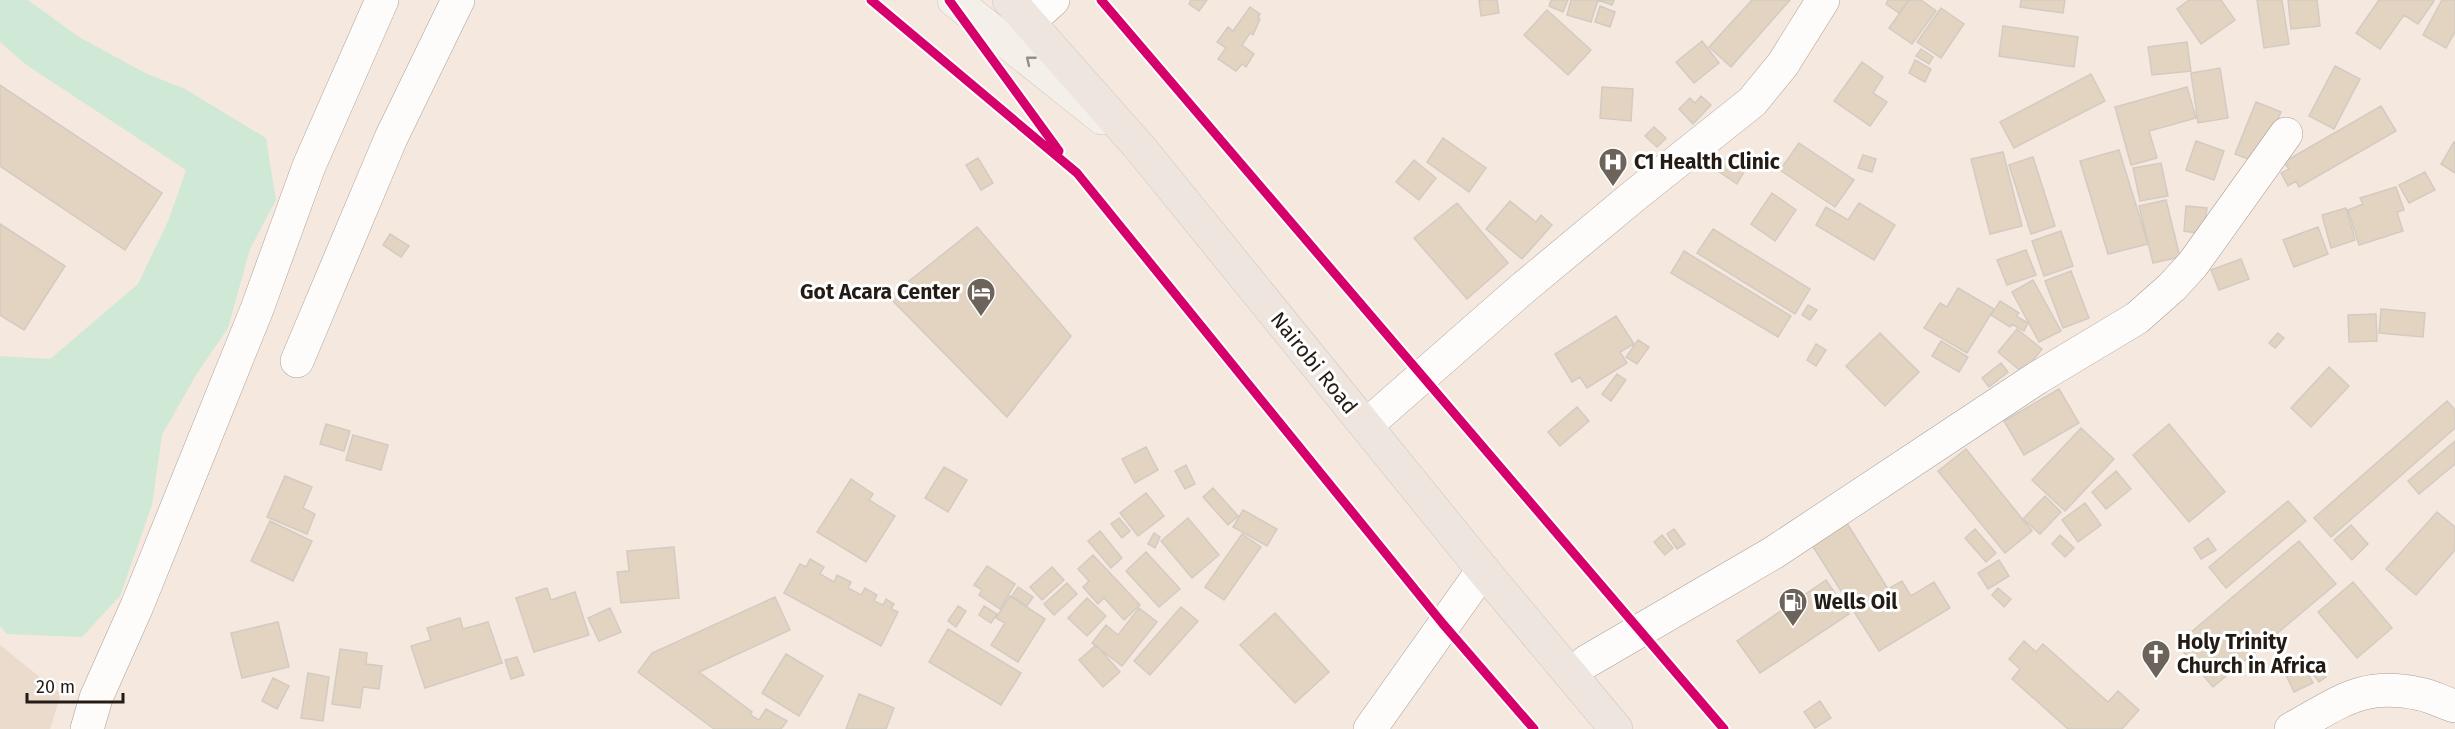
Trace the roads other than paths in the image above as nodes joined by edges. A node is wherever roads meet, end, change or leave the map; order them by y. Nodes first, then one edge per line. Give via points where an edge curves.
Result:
1 (382, 0) edge
2 (458, 0) edge
3 (954, 0) edge
4 (1009, 0) edge
5 (1823, 0) edge
6 (1044, 3) edge
7 (2286, 134) dead end
8 (1141, 149) junction
9 (297, 361) dead end
10 (1377, 416) junction
11 (1483, 570) junction
12 (1586, 662) junction
13 (2455, 706) edge
14 (87, 729) edge
15 (1370, 729) edge
16 (1616, 729) edge
17 (1641, 729) edge
18 (2291, 729) edge

1 - 14 street via 309,166 257,309 96,698
2 - 9 street via 391,138
8 -> 3 main road
4 - 8 highway, Nairobi Road
5 - 10 street via 1783,64 1752,102 1522,289
6 - 10 highway, Nairobi Road
7 - 12 street via 2193,264 2137,318 2037,378 1773,553
8 - 11 highway, Nairobi Road
10 - 12 highway, Nairobi Road
11 - 15 street
11 - 16 highway, Nairobi Road
12 - 17 highway, Nairobi Road
13 - 18 street via 2422,694 2385,688 2363,692

